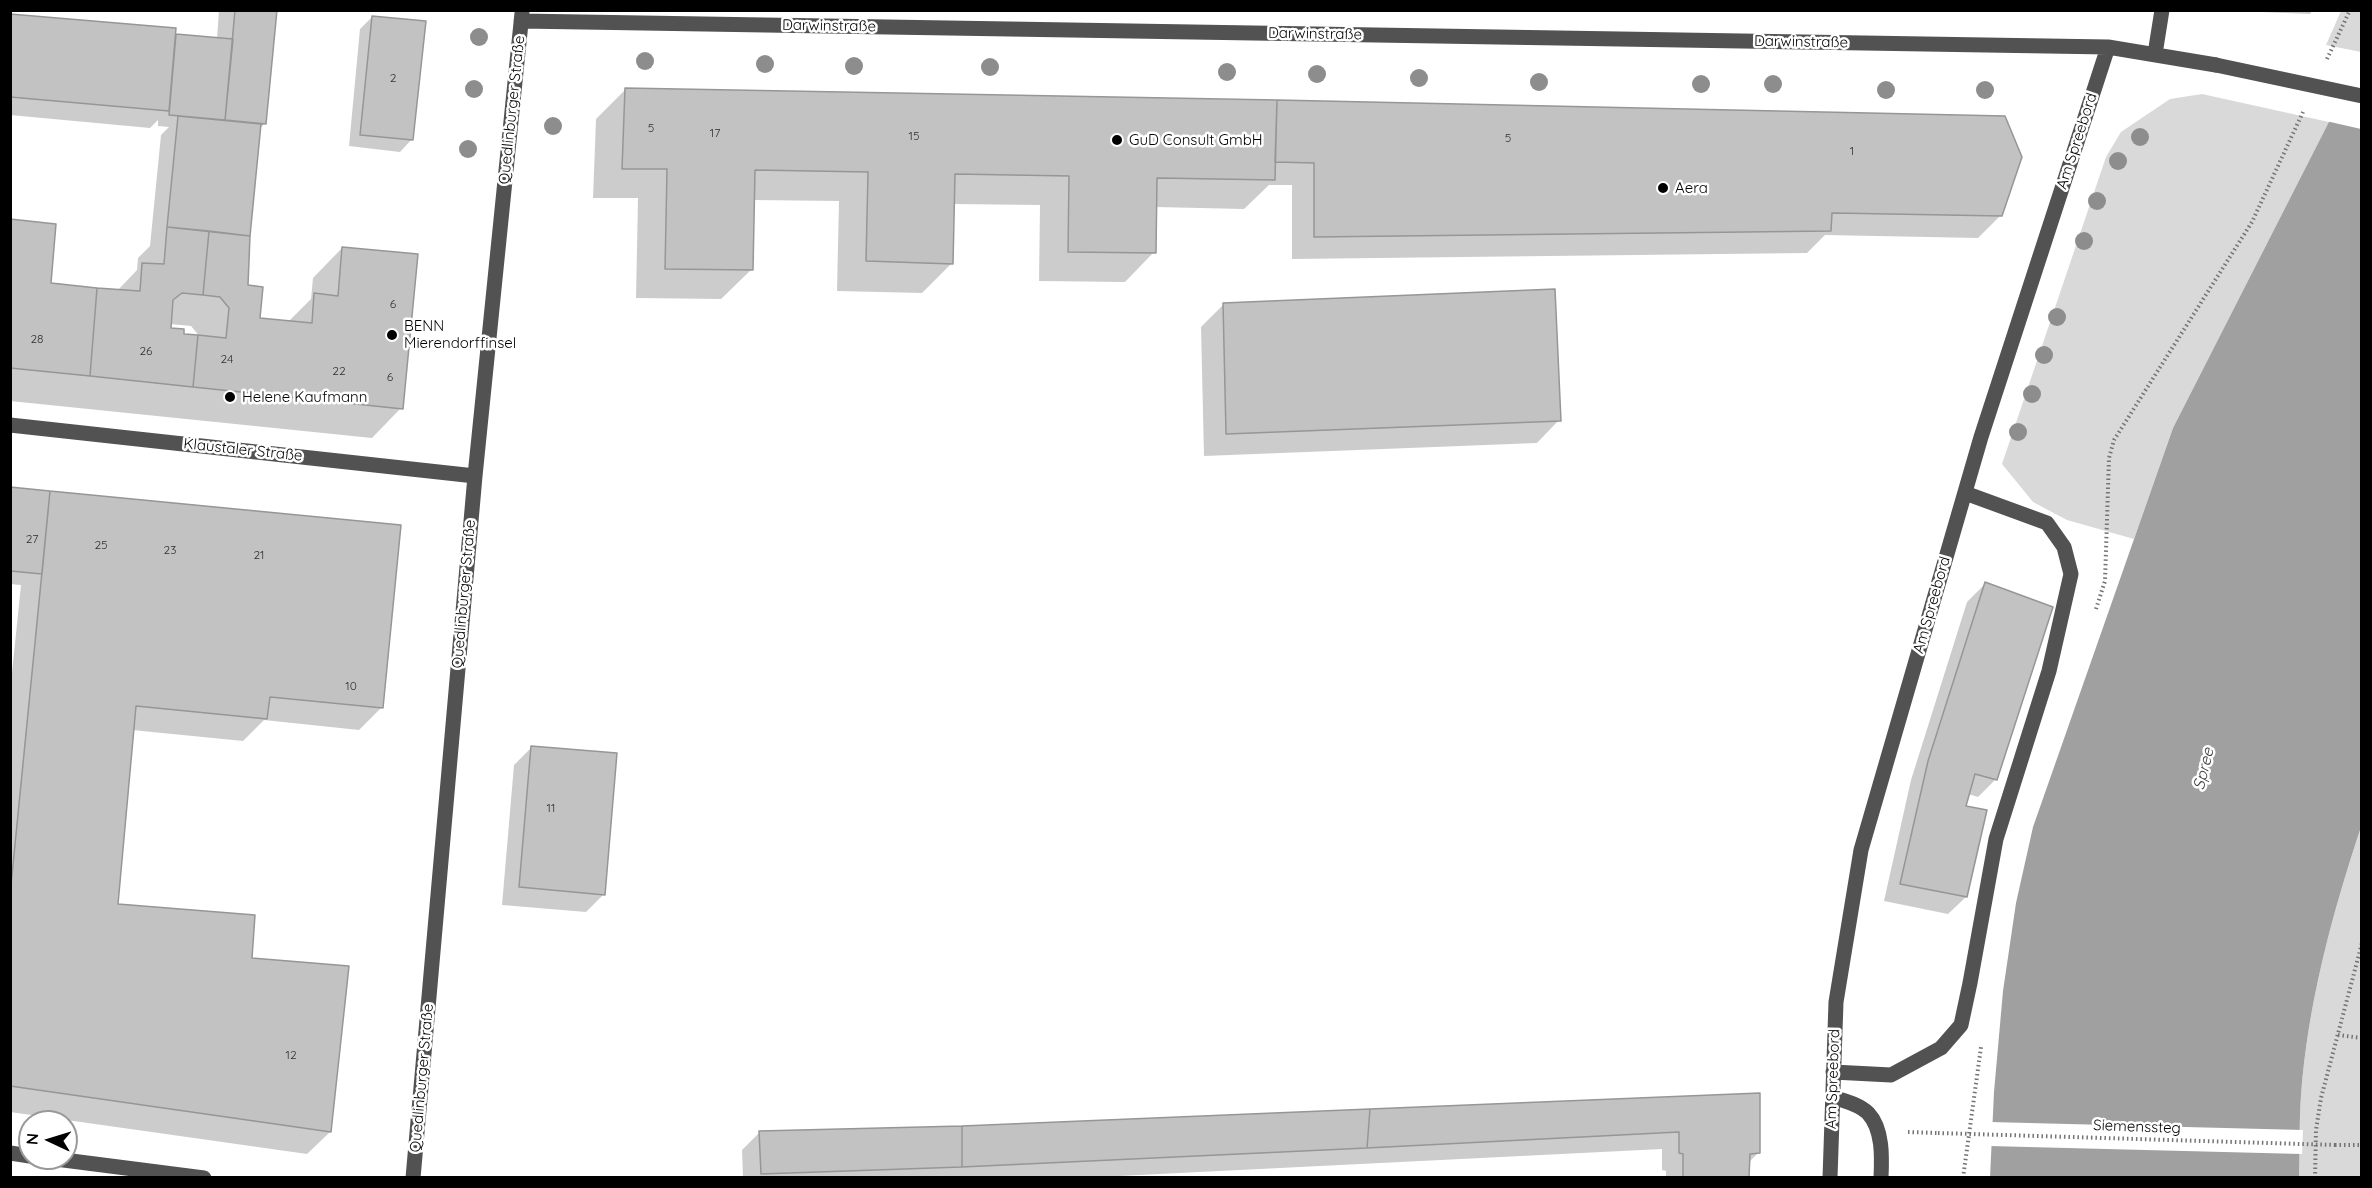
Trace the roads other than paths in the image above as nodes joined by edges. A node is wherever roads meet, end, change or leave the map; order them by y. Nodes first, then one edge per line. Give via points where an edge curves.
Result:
1 (2162, 10) edge
2 (522, 16) edge
3 (2108, 47) junction
4 (2155, 54) junction
5 (2361, 96) edge
6 (10, 425) edge
7 (475, 476) junction
8 (1965, 494) junction
9 (1833, 1072) junction
10 (1833, 1097) junction
11 (78, 1162) edge
12 (204, 1178) edge
13 (413, 1178) edge
14 (1830, 1178) edge
15 (1881, 1178) edge

1 - 4 street
2 - 3 street, Darwinstraße
2 - 7 street, Quedlinburger Straße
3 - 4 street, Darwinstraße
3 - 8 street, Am Spreebord
4 - 5 street, Darwinstraße, bridge
6 - 7 street, Klaustaler Straße
7 - 13 street, Quedlinburger Straße
8 - 9 street, Am Spreebord via 1861,850 1836,1002
8 - 9 street via 2047,523 2064,547 2071,574 2049,671 1996,839 1961,1025 1941,1048 1891,1075
9 - 10 street, Am Spreebord
10 - 14 street, Am Spreebord
10 - 15 street via 1868,1113 1877,1130
11 - 12 street

